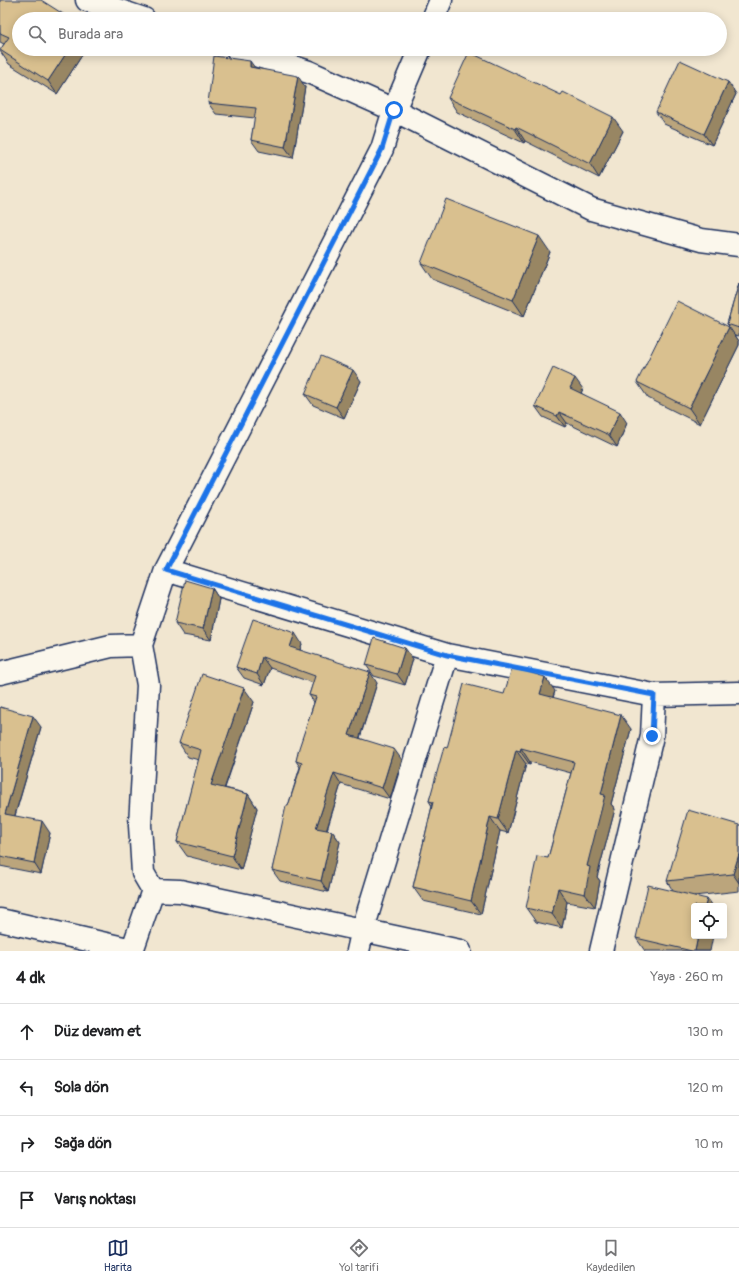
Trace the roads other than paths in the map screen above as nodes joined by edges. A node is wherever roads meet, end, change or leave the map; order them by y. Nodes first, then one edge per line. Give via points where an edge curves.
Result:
1 (87, 0) edge
2 (441, 0) edge
3 (123, 12) edge
4 (436, 12) edge
5 (259, 56) edge
6 (417, 56) edge
7 (394, 110) junction
8 (739, 245) edge
9 (166, 570) junction
10 (141, 645) junction
11 (447, 655) junction
12 (0, 673) edge
13 (739, 693) edge
14 (654, 695) junction
15 (153, 890) junction
16 (0, 920) edge
17 (363, 929) junction
18 (132, 951) edge
19 (358, 951) edge
20 (460, 951) edge
21 (601, 951) edge

1 - 3 street
2 - 4 street
5 - 7 street via 309,72
6 - 7 street
7 - 8 street via 591,209 701,240
7 - 9 street via 382,149
9 - 10 street
9 - 11 street
10 - 12 street via 111,646
10 - 15 street via 148,685 140,825 143,873
11 - 14 street
11 - 17 street
13 - 14 street
14 - 21 street via 652,736
15 - 17 street via 180,891
15 - 18 street
16 - 18 street
17 - 19 street
17 - 20 street

